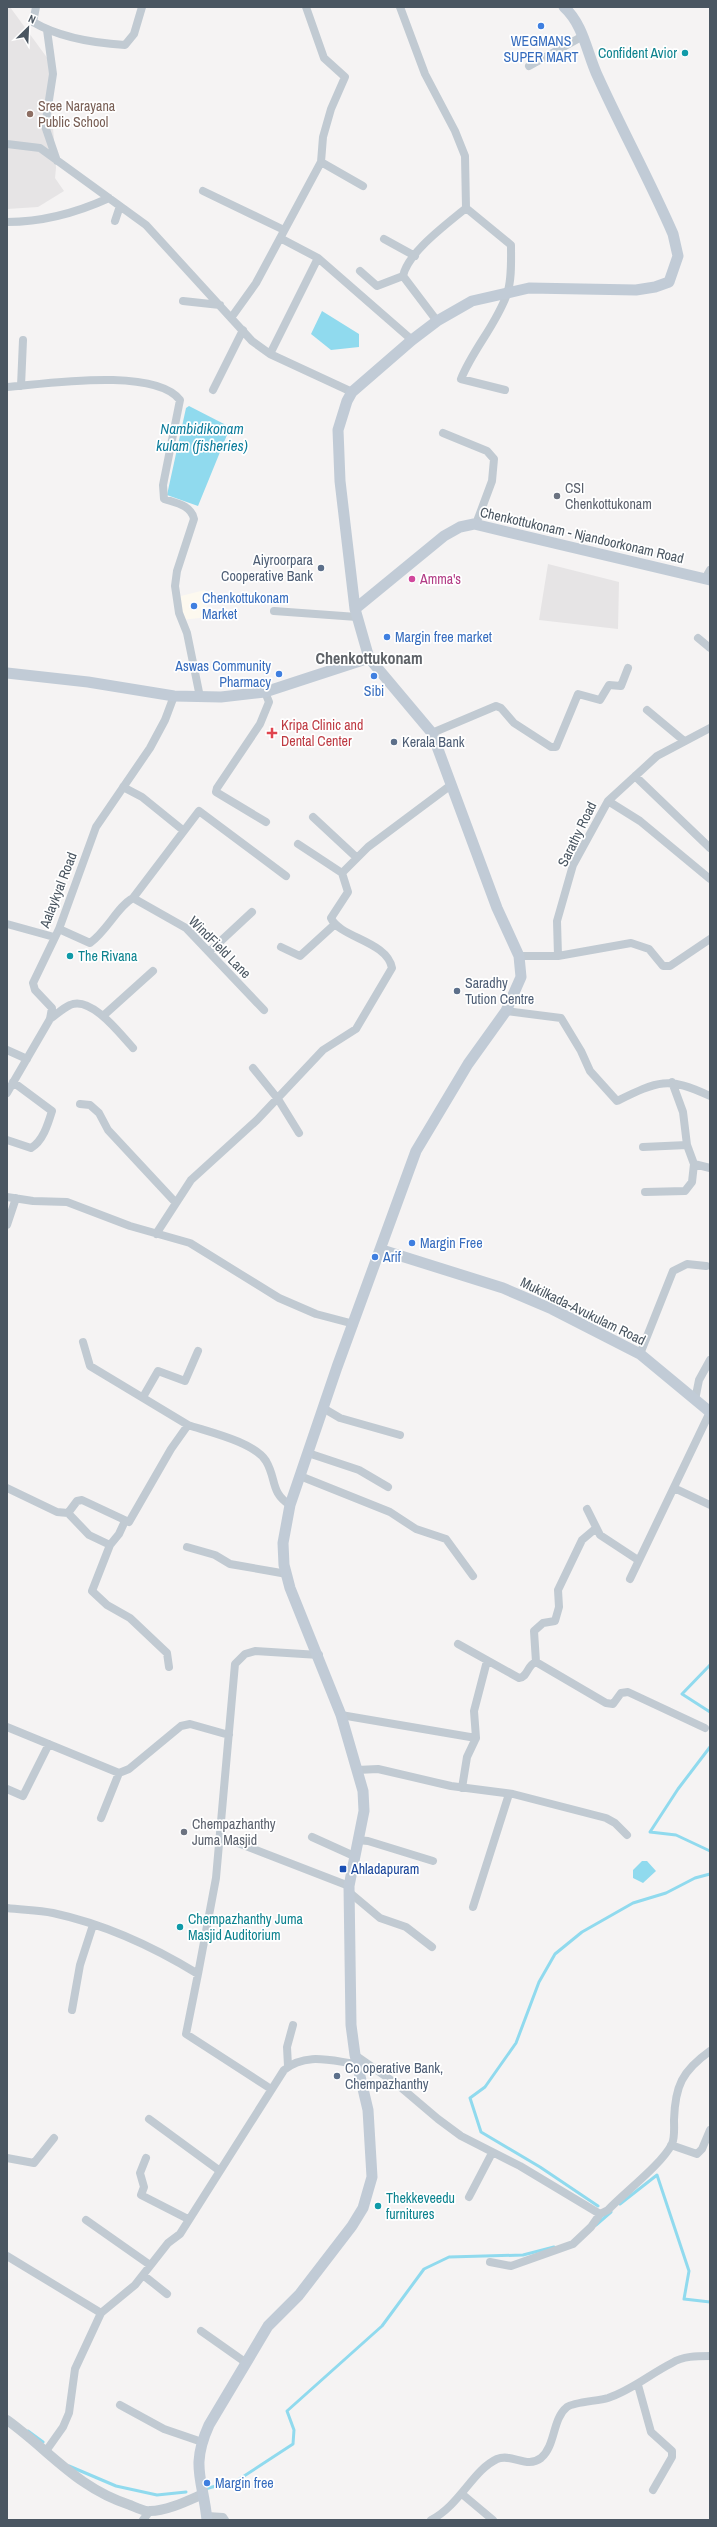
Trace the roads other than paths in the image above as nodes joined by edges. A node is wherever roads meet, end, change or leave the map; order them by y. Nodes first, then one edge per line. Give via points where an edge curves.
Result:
1 (36, 7) edge
2 (142, 7) edge
3 (306, 7) edge
4 (400, 7) edge
5 (564, 7) edge
6 (46, 30) junction
7 (582, 36) junction
8 (529, 66) dead end
9 (7, 144) edge
10 (57, 161) junction
11 (321, 162) junction
12 (363, 186) dead end
13 (203, 191) dead end
14 (109, 198) junction
15 (120, 206) junction
16 (466, 208) junction
17 (115, 221) dead end
18 (7, 222) edge
19 (282, 234) junction
20 (384, 239) dead end
21 (415, 256) junction
22 (318, 258) junction
23 (360, 271) dead end
24 (403, 276) junction
25 (507, 293) junction
26 (184, 300) dead end
27 (220, 305) junction
28 (231, 318) junction
29 (437, 321) junction
30 (243, 330) junction
31 (23, 340) dead end
32 (412, 340) junction
33 (270, 354) junction
34 (21, 386) junction
35 (7, 388) edge
36 (213, 390) dead end
37 (505, 390) dead end
38 (352, 392) junction
39 (444, 433) dead end
40 (476, 524) junction
41 (708, 576) edge
42 (274, 611) dead end
43 (356, 613) junction
44 (698, 638) dead end
45 (710, 648) edge
46 (369, 658) junction
47 (628, 668) dead end
48 (7, 673) edge
49 (265, 692) junction
50 (174, 696) junction
51 (200, 697) junction
52 (647, 710) dead end
53 (710, 728) edge
54 (432, 733) junction
55 (683, 740) junction
56 (635, 776) junction
57 (451, 785) junction
58 (123, 787) junction
59 (608, 801) junction
60 (313, 817) dead end
61 (266, 822) dead end
62 (184, 831) junction
63 (298, 844) dead end
64 (710, 848) edge
65 (356, 857) junction
66 (342, 873) junction
67 (286, 876) dead end
68 (710, 879) edge
69 (133, 898) junction
70 (252, 912) dead end
71 (7, 924) edge
72 (334, 925) junction
73 (59, 929) junction
74 (54, 937) junction
75 (710, 939) edge
76 (281, 947) dead end
77 (209, 952) junction
78 (519, 956) junction
79 (558, 956) junction
80 (153, 971) dead end
81 (52, 1008) junction
82 (264, 1010) dead end
83 (506, 1011) junction
84 (60, 1012) junction
85 (103, 1016) junction
86 (50, 1019) junction
87 (133, 1048) dead end
88 (7, 1050) edge
89 (27, 1059) junction
90 (253, 1068) dead end
91 (13, 1082) junction
92 (672, 1082) junction
93 (7, 1093) edge
94 (710, 1096) edge
95 (278, 1099) junction
96 (80, 1104) dead end
97 (299, 1133) dead end
98 (7, 1140) edge
99 (687, 1145) junction
100 (642, 1147) dead end
101 (694, 1164) junction
102 (710, 1168) edge
103 (645, 1192) dead end
104 (7, 1197) edge
105 (16, 1198) junction
106 (176, 1203) junction
107 (7, 1225) edge
108 (156, 1234) junction
109 (382, 1250) junction
110 (706, 1266) dead end
111 (354, 1324) junction
112 (83, 1342) dead end
113 (198, 1351) dead end
114 (640, 1354) junction
115 (710, 1360) edge
116 (143, 1397) junction
117 (695, 1400) junction
118 (323, 1408) junction
119 (710, 1412) edge
120 (188, 1425) junction
121 (400, 1435) dead end
122 (308, 1453) junction
123 (300, 1476) junction
124 (388, 1487) dead end
125 (7, 1488) edge
126 (674, 1488) junction
127 (290, 1505) junction
128 (710, 1505) edge
129 (587, 1509) dead end
130 (68, 1513) junction
131 (125, 1521) junction
132 (595, 1529) junction
133 (110, 1545) junction
134 (186, 1546) dead end
135 (638, 1560) junction
136 (286, 1574) junction
137 (473, 1576) dead end
138 (630, 1579) dead end
139 (458, 1644) dead end
140 (319, 1655) junction
141 (487, 1661) junction
142 (536, 1662) junction
143 (169, 1667) dead end
144 (341, 1715) junction
145 (7, 1727) edge
146 (705, 1728) dead end
147 (229, 1736) junction
148 (476, 1738) junction
149 (49, 1744) junction
150 (357, 1770) junction
151 (119, 1773) junction
152 (462, 1788) junction
153 (7, 1789) edge
154 (509, 1794) junction
155 (101, 1818) dead end
156 (627, 1835) dead end
157 (220, 1836) junction
158 (312, 1837) dead end
159 (357, 1840) junction
160 (354, 1856) junction
161 (433, 1861) dead end
162 (349, 1889) junction
163 (474, 1907) dead end
164 (7, 1908) edge
165 (93, 1925) junction
166 (432, 1947) dead end
167 (198, 1974) junction
168 (72, 2010) dead end
169 (293, 2025) dead end
170 (710, 2051) edge
171 (356, 2060) junction
172 (288, 2066) junction
173 (271, 2089) junction
174 (149, 2119) dead end
175 (710, 2130) edge
176 (54, 2138) dead end
177 (672, 2144) junction
178 (492, 2154) junction
179 (7, 2158) edge
180 (146, 2158) dead end
181 (220, 2171) junction
182 (469, 2197) dead end
183 (600, 2214) junction
184 (188, 2219) junction
185 (86, 2220) dead end
186 (7, 2256) edge
187 (490, 2262) dead end
188 (150, 2265) junction
189 (143, 2275) junction
190 (167, 2294) dead end
191 (101, 2313) junction
192 (201, 2331) dead end
193 (710, 2356) edge
194 (245, 2362) junction
195 (638, 2385) junction
196 (120, 2405) dead end
197 (7, 2420) edge
198 (202, 2442) junction
199 (46, 2451) junction
200 (653, 2490) dead end
201 (202, 2494) junction
202 (462, 2494) junction
203 (149, 2512) junction
204 (207, 2518) edge
205 (143, 2520) edge
206 (225, 2520) edge
207 (431, 2520) edge
208 (493, 2520) edge

1 - 6 street via 33,22
2 - 6 street via 134,34 125,45 102,44
3 - 11 street via 324,58 345,77 331,109 323,137
4 - 16 street via 425,74 466,156
5 - 7 main road via 579,25
6 - 10 street via 53,74 45,126
7 - 8 street
7 - 25 main road via 599,79 673,234 678,256 674,270 669,282 636,290 529,288
9 - 10 street via 40,148
10 - 14 street
11 - 12 street
11 - 19 street
13 - 19 street
14 - 15 street
14 - 18 street via 79,211 32,222
15 - 17 street
15 - 27 street via 146,225
16 - 21 street
16 - 25 street via 512,245
19 - 22 street
19 - 28 street via 256,283
20 - 21 street
21 - 24 street via 405,267
22 - 32 street
22 - 33 street
23 - 24 street via 377,286
24 - 29 street
25 - 29 main road via 472,301
25 - 37 street via 461,379
26 - 27 street
27 - 28 street
28 - 30 street
29 - 32 main road
30 - 33 street
30 - 36 street
31 - 34 street
32 - 38 main road
33 - 38 street
34 - 35 street
34 - 51 street via 124,379 174,392 180,400 162,485 164,499 186,507 194,519 177,571 176,586 179,613 187,633
38 - 43 main road via 338,430 340,481
39 - 40 street via 487,451 494,459 492,481
40 - 41 main road, Chenkottukonam - Njandoorkonam Road
40 - 43 main road, Chenkottukonam - Njandoorkonam Road via 460,527 444,536
42 - 43 street
43 - 46 main road
44 - 45 street
46 - 49 main road
46 - 54 main road
47 - 54 street via 621,686 609,685 600,700 578,694 556,747 551,748 514,723 496,706
48 - 50 main road via 88,682
49 - 51 main road
49 - 61 street via 269,702 260,724 216,792
50 - 51 main road
50 - 58 street, Aalaykyal Road via 150,748
52 - 55 street
53 - 55 street, Sarathy Road
54 - 57 main road
55 - 56 street, Sarathy Road via 657,756
56 - 59 street, Sarathy Road
56 - 64 street
57 - 65 street
57 - 78 main road via 497,908
58 - 62 street via 142,798
58 - 73 street, Aalaykyal Road via 96,827
59 - 68 street via 640,822
59 - 79 street, Sarathy Road via 574,865 557,922
60 - 65 street
62 - 67 street via 199,811
62 - 69 street
63 - 66 street
65 - 66 street
66 - 72 street via 348,892 331,918
69 - 73 street via 90,943
69 - 77 street, WindField Lane via 186,928
70 - 77 street
71 - 74 street
72 - 76 street via 300,956
72 - 95 street via 382,953 391,963 390,974 356,1029 323,1050
73 - 74 street, Aalaykyal Road
74 - 81 street, Aalaykyal Road via 34,983 35,990
75 - 79 street via 670,966 663,966 649,949 631,943
77 - 82 street, WindField Lane
78 - 79 street
78 - 83 main road via 521,977
80 - 85 street
81 - 84 street
81 - 86 street
83 - 92 street via 561,1018 590,1070 617,1101 638,1091
83 - 109 main road via 468,1064 416,1150
84 - 85 street via 71,1004 77,1004 84,1005
84 - 86 street
85 - 87 street
86 - 89 street
88 - 89 street
89 - 91 street
90 - 95 street
91 - 93 street
91 - 98 street via 52,1111 49,1124 35,1146 23,1147
92 - 94 street via 681,1083
92 - 99 street via 683,1112
95 - 97 street
95 - 106 street via 191,1180
96 - 106 street via 90,1105 99,1113 108,1130
99 - 100 street
99 - 101 street
101 - 102 street
101 - 103 street via 692,1182 685,1191
104 - 105 street
105 - 107 street
105 - 108 street via 68,1202
106 - 108 street
108 - 111 street via 190,1242 279,1298 316,1314
109 - 111 main road
109 - 114 main road, Mukilkada-Avukulam Road via 529,1298
110 - 114 street via 687,1264 673,1272
111 - 118 main road
112 - 116 street via 90,1366
113 - 116 street via 185,1381 158,1371
114 - 117 main road, Mukilkada-Avukulam Road
115 - 117 street via 698,1380
116 - 120 street
117 - 119 main road, Mukilkada-Avukulam Road
118 - 121 street via 340,1418
118 - 122 main road
119 - 126 street
120 - 127 street via 252,1448 265,1460 279,1497
120 - 131 street via 171,1449 132,1519 129,1522
122 - 123 main road
122 - 124 street via 359,1470
123 - 127 main road
123 - 137 street via 390,1512 416,1529 446,1539
125 - 130 street via 57,1512
126 - 128 street
126 - 135 street
127 - 136 main road via 283,1543
129 - 132 street
130 - 131 street via 77,1501 82,1500
130 - 133 street via 89,1535
131 - 133 street
132 - 135 street via 605,1540
132 - 142 street via 582,1540 558,1590 559,1607 555,1620 543,1623 534,1631
133 - 143 street via 92,1592 107,1605 130,1618 166,1654
134 - 136 street via 215,1555 230,1564
135 - 138 street
136 - 140 main road
139 - 141 street
140 - 144 main road
140 - 147 street via 255,1651 245,1654 235,1664
141 - 142 street via 519,1678
141 - 148 street via 474,1711
142 - 146 street via 606,1703 613,1704 621,1693 628,1692
144 - 148 street
144 - 150 main road
145 - 149 street
147 - 151 street via 190,1724 180,1726 129,1769
147 - 157 street
148 - 152 street via 467,1757
149 - 151 street
149 - 153 street via 23,1796
150 - 152 street via 378,1769
150 - 159 main road via 363,1790 364,1811
151 - 155 street
152 - 154 street
154 - 156 street via 606,1818
154 - 163 street
157 - 162 street
157 - 167 street via 216,1878
158 - 160 street
159 - 160 main road
159 - 161 street
160 - 162 main road
162 - 166 street via 380,1918 406,1927
162 - 171 main road via 351,2025
164 - 165 street via 52,1913
165 - 167 street via 157,1949
165 - 168 street via 80,1965
167 - 173 street via 186,2034
169 - 172 street via 287,2047
170 - 177 street via 683,2077 676,2090
171 - 172 street via 305,2058
171 - 178 street via 398,2085 438,2119
171 - 194 main road via 368,2110 372,2142 372,2177 363,2208 299,2295 268,2326
172 - 173 street
173 - 181 street
174 - 181 street
175 - 177 street via 702,2149 697,2154
176 - 179 street via 34,2163
177 - 183 street via 663,2157 608,2210
178 - 182 street
178 - 183 street via 514,2163
180 - 184 street via 140,2173 144,2187 141,2195
181 - 184 street
183 - 187 street via 591,2227 572,2244 511,2266
184 - 188 street via 180,2234 168,2243
185 - 188 street
186 - 191 street
188 - 189 street
189 - 190 street
189 - 191 street via 135,2286
191 - 199 street via 75,2369 69,2413 63,2427
192 - 194 street
193 - 195 street via 672,2362
194 - 198 main road
195 - 200 street via 651,2432 672,2451 672,2457
195 - 202 street via 610,2397 568,2407 561,2414 548,2449 541,2458 534,2462 506,2457 497,2459 477,2476
196 - 198 street via 164,2428
197 - 199 street
198 - 201 main road via 198,2460
199 - 203 street via 66,2471 110,2499
201 - 203 street via 179,2504
201 - 204 main road
202 - 207 street via 444,2512
202 - 208 street
203 - 205 street
204 - 206 street via 223,2517

